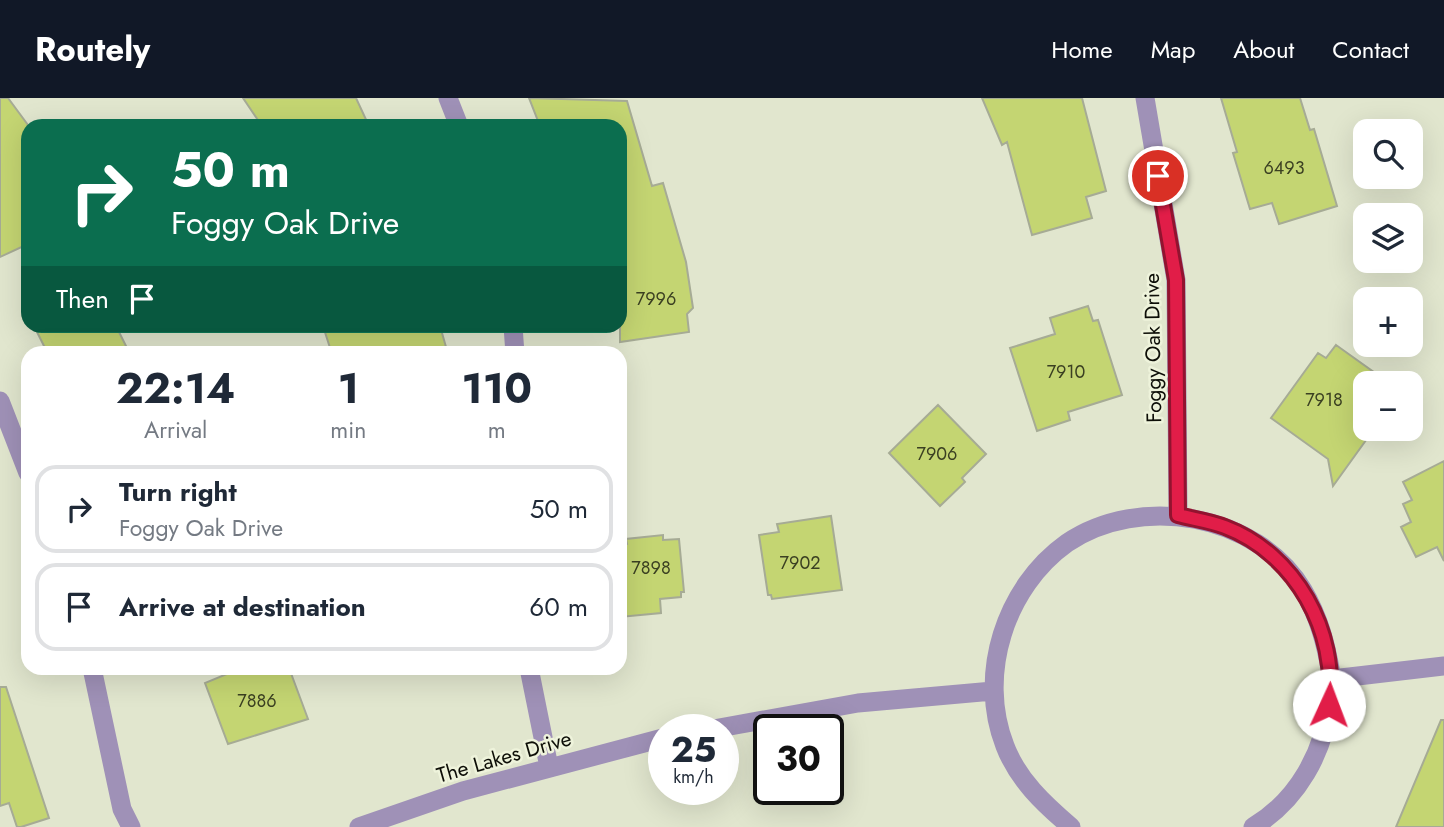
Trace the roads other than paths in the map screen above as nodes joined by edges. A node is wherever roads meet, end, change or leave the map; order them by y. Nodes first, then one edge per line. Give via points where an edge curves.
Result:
1 (449, 98) edge
2 (1144, 98) edge
3 (456, 119) edge
4 (0, 401) edge
5 (21, 455) edge
6 (1178, 515) junction
7 (1444, 666) edge
8 (93, 675) edge
9 (530, 675) edge
10 (1332, 679) junction
11 (993, 691) junction
12 (739, 724) edge
13 (648, 742) edge
14 (549, 767) junction
15 (131, 827) edge
16 (359, 827) edge
17 (1071, 827) edge
18 (1253, 827) edge

1 - 3 street
2 - 6 street, Foggy Oak Drive via 1176,280
4 - 5 street
6 - 10 street via 1226,527 1268,551 1301,587 1323,631
6 - 11 street via 1121,519 1068,543 1026,582 1000,634
7 - 10 street
8 - 15 street via 122,809
9 - 14 street
10 - 18 street via 1326,730 1305,777 1272,816
11 - 12 street via 858,703
11 - 17 street via 1005,746 1033,794
13 - 14 street, The Lakes Drive
14 - 16 street, The Lakes Drive

